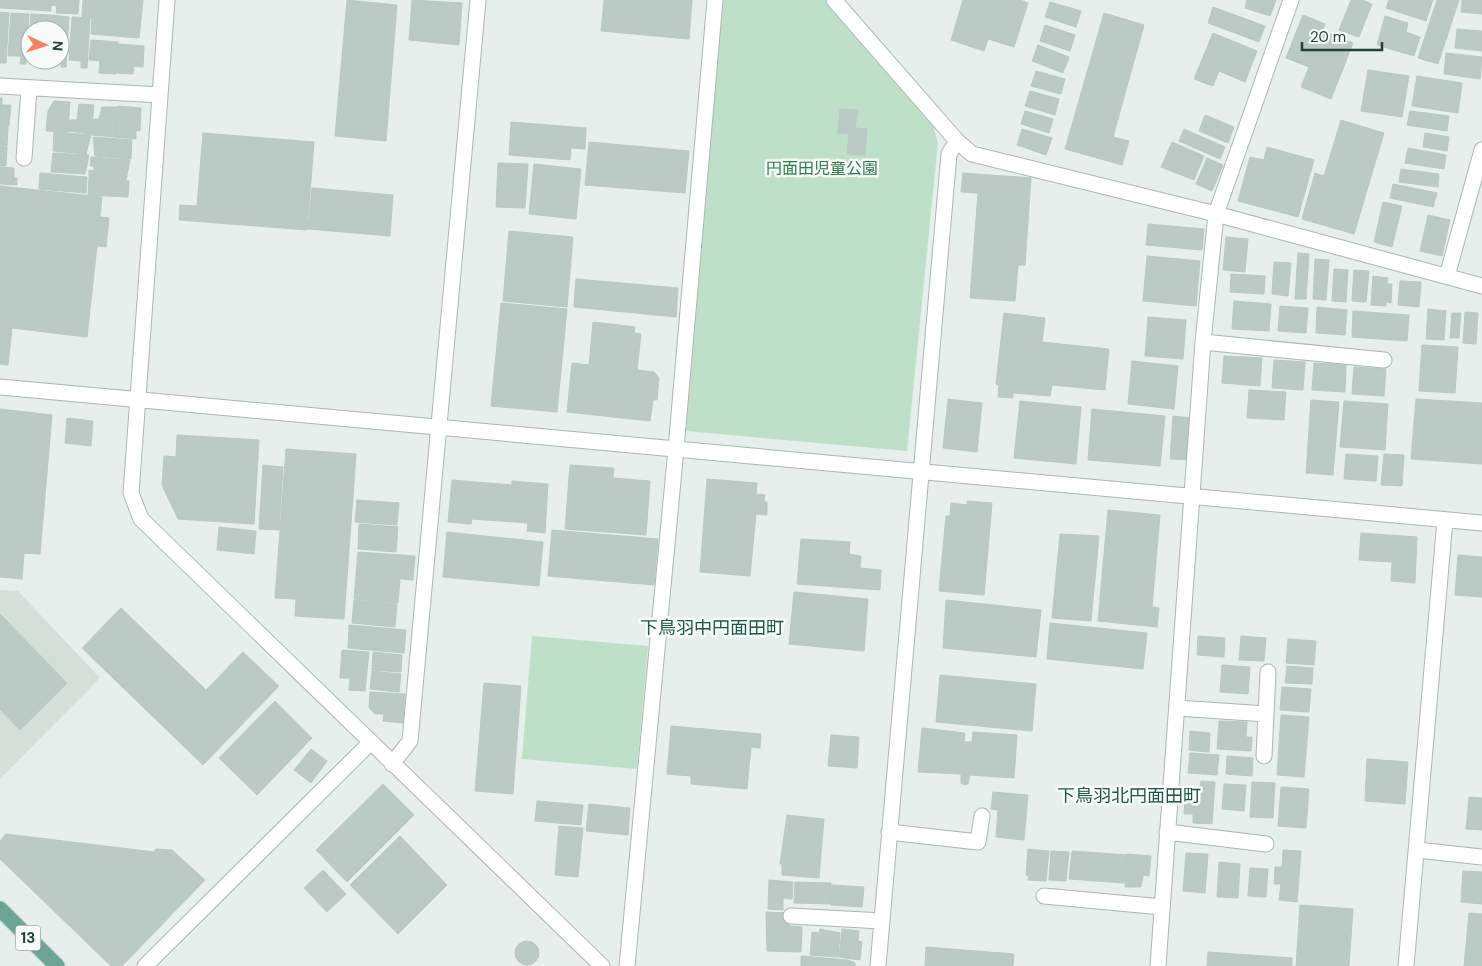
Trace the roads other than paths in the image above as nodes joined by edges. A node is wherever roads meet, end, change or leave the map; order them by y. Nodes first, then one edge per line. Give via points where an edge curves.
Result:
1 (167, 0) edge
2 (478, 0) edge
3 (715, 0) edge
4 (834, 0) edge
5 (1291, 0) edge
6 (0, 86) edge
7 (29, 88) junction
8 (160, 95) junction
9 (957, 141) junction
10 (1482, 150) edge
11 (24, 158) dead end
12 (1216, 214) junction
13 (1447, 276) junction
14 (1482, 286) edge
15 (1203, 342) junction
16 (1384, 360) dead end
17 (0, 387) edge
18 (139, 400) junction
19 (437, 428) junction
20 (676, 450) junction
21 (921, 472) junction
22 (1192, 497) junction
23 (1445, 520) junction
24 (1482, 523) edge
25 (1268, 672) dead end
26 (1177, 708) junction
27 (1266, 714) junction
28 (371, 742) junction
29 (1264, 756) dead end
30 (392, 764) junction
31 (982, 816) dead end
32 (889, 832) junction
33 (1167, 832) junction
34 (1266, 844) dead end
35 (1417, 850) junction
36 (1482, 857) edge
37 (1044, 896) dead end
38 (1162, 907) junction
39 (0, 909) edge
40 (792, 916) dead end
41 (882, 921) junction
42 (57, 966) edge
43 (145, 966) edge
44 (602, 966) edge
45 (627, 966) edge
46 (878, 966) edge
47 (1158, 966) edge
48 (1406, 966) edge

1 - 8 street
2 - 19 street
3 - 20 street
4 - 9 street
5 - 12 street
6 - 7 street
7 - 8 street
7 - 11 street
8 - 18 street
9 - 12 street via 972,154
9 - 21 street via 949,154
10 - 13 street
12 - 13 street
12 - 15 street
13 - 14 street
15 - 16 street
15 - 22 street
17 - 18 street
18 - 19 street
18 - 28 street via 132,493 141,519
19 - 20 street
19 - 30 street via 410,741
20 - 21 street
20 - 45 street
21 - 22 street
21 - 32 street
22 - 23 street
22 - 26 street
23 - 24 street
23 - 35 street
25 - 27 street
26 - 27 street
26 - 33 street
27 - 29 street
28 - 30 street
28 - 43 street
30 - 44 street
31 - 32 street via 978,842
32 - 41 street
33 - 34 street
33 - 38 street
35 - 36 street
35 - 48 street
37 - 38 street
38 - 47 street
39 - 42 main road, 13
40 - 41 street
41 - 46 street

